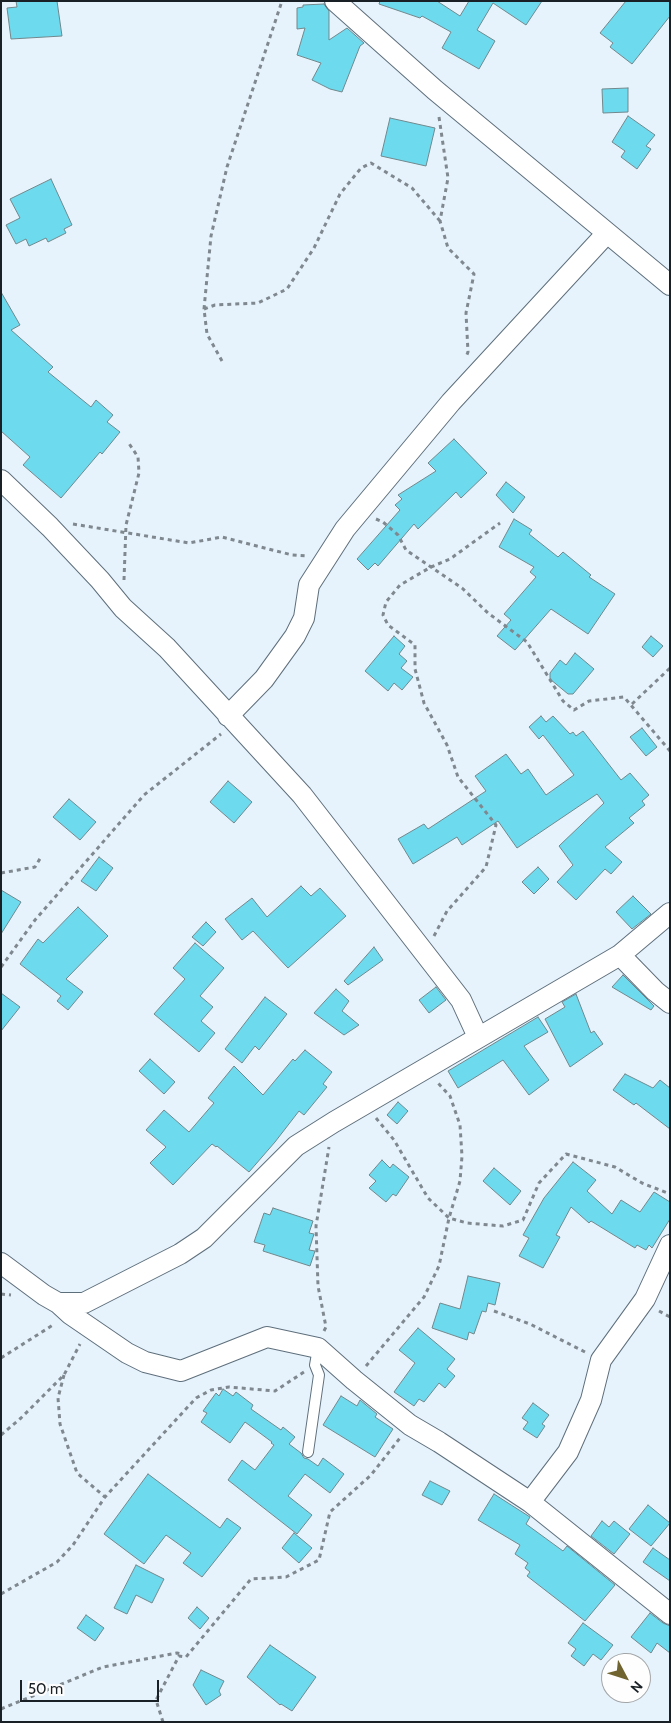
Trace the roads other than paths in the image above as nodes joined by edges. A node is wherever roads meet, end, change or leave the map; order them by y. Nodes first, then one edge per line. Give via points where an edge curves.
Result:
1 (335, 1) edge
2 (606, 233) junction
3 (670, 285) edge
4 (1, 480) edge
5 (10, 502) edge
6 (232, 720) junction
7 (670, 912) edge
8 (620, 955) junction
9 (670, 1003) edge
10 (478, 1037) junction
11 (670, 1245) edge
12 (1, 1263) edge
13 (64, 1308) junction
14 (316, 1356) junction
15 (308, 1452) dead end
16 (530, 1502) junction
17 (670, 1614) edge

1 - 2 street via 435,90
2 - 3 street
2 - 6 street via 451,402 345,529 310,586 304,618 295,636
4 - 5 street
5 - 6 street via 50,527 122,608 167,648
6 - 10 street via 302,795 460,1000
7 - 8 street
8 - 9 street
8 - 10 street
10 - 13 street via 296,1146 204,1238 180,1254 84,1303
11 - 16 street via 645,1299 601,1360 591,1400 568,1452
12 - 13 street
13 - 14 street via 145,1362 181,1371 267,1337
14 - 15 lane via 319,1376
14 - 16 street via 354,1380 410,1425
16 - 17 street

